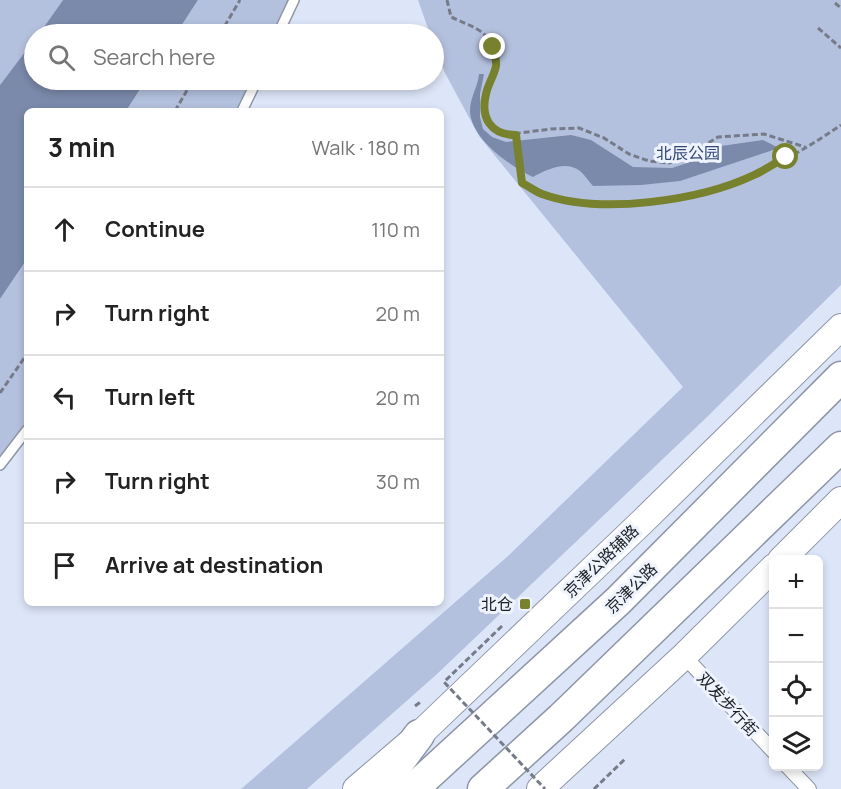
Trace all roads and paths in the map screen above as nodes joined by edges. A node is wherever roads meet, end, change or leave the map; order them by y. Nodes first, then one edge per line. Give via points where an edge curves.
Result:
1 (240, 0) edge
2 (294, 0) edge
3 (447, 0) edge
4 (835, 3) dead end
5 (841, 8) edge
6 (226, 24) edge
7 (283, 24) edge
8 (818, 28) dead end
9 (841, 48) edge
10 (187, 90) edge
11 (252, 90) edge
12 (177, 108) edge
13 (243, 108) edge
14 (841, 125) edge
15 (516, 135) junction
16 (805, 147) junction
17 (841, 327) edge
18 (24, 358) edge
19 (841, 377) edge
20 (0, 393) edge
21 (24, 434) edge
22 (841, 447) edge
23 (0, 465) edge
24 (841, 500) edge
25 (786, 555) edge
26 (769, 572) edge
27 (502, 626) dead end
28 (684, 656) junction
29 (418, 735) junction
30 (769, 747) edge
31 (626, 759) dead end
32 (792, 771) edge
33 (356, 789) edge
34 (379, 789) edge
35 (413, 789) edge
36 (483, 789) edge
37 (540, 789) edge
38 (545, 789) edge
39 (594, 789) edge
40 (809, 789) edge

1 - 6 path
2 - 7 lane
3 - 15 path via 451,17 484,34 493,47 497,64 486,95 484,116 504,135
4 - 5 path
8 - 9 path
10 - 12 path
11 - 13 lane
14 - 16 path
15 - 16 path via 579,128 629,154 669,163 718,137 764,134
15 - 16 path via 522,183 542,194 573,201 619,204 666,201 710,190 753,176
17 - 29 main road, 京津公路辅路
18 - 20 path
19 - 35 highway, 京津公路 via 618,601
21 - 23 lane
22 - 36 highway
24 - 25 main road
26 - 28 main road
27 - 38 path, bridge via 444,682
28 - 30 street, 双发步行街
28 - 37 main road
29 - 33 main road, 京津公路辅路
29 - 34 highway
31 - 39 path
32 - 40 street

